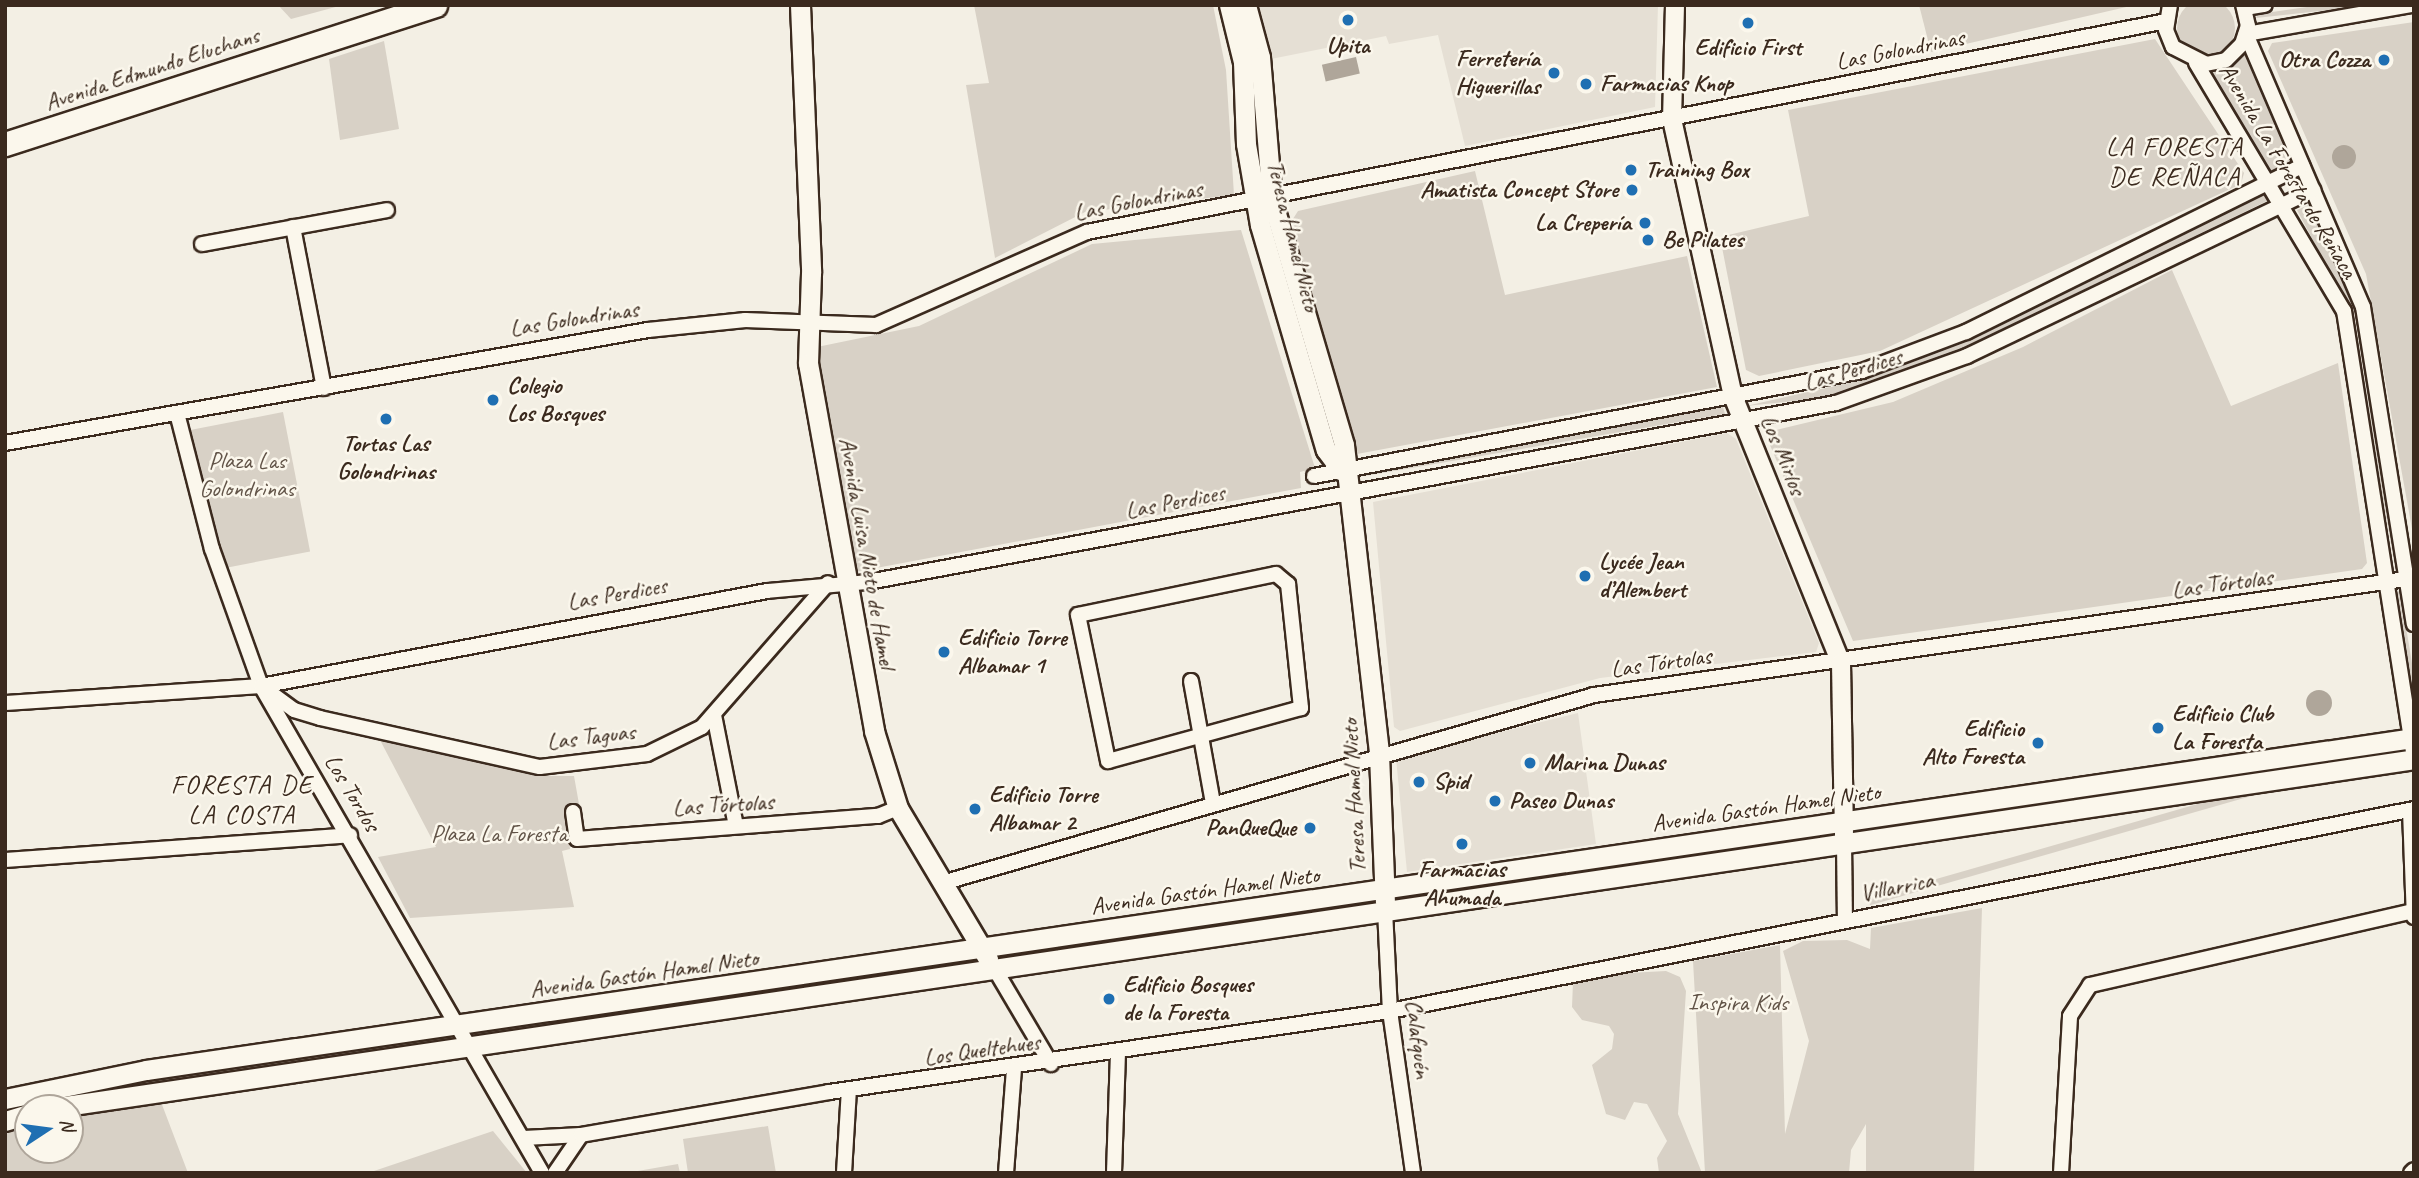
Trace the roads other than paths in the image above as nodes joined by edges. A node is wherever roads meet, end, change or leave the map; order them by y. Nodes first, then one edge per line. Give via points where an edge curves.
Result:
1 (435, 5) edge
2 (800, 5) edge
3 (1229, 5) edge
4 (1246, 5) edge
5 (1675, 5) edge
6 (2265, 5) edge
7 (2411, 5) edge
8 (2244, 7) edge
9 (2166, 12) edge
10 (2246, 34) junction
11 (2196, 63) junction
12 (1672, 119) junction
13 (5, 144) edge
14 (2302, 166) junction
15 (2270, 182) junction
16 (2313, 190) junction
17 (1263, 201) junction
18 (2284, 204) junction
19 (387, 210) dead end
20 (293, 227) junction
21 (202, 244) dead end
22 (806, 326) junction
23 (324, 388) junction
24 (1732, 396) junction
25 (177, 413) junction
26 (1741, 418) junction
27 (5, 443) edge
28 (1342, 471) junction
29 (1314, 476) dead end
30 (1347, 492) junction
31 (2406, 579) junction
32 (2385, 582) junction
33 (837, 583) junction
34 (2414, 624) edge
35 (1841, 663) junction
36 (1191, 681) dead end
37 (261, 686) junction
38 (5, 703) edge
39 (714, 715) junction
40 (2412, 738) edge
41 (1197, 740) junction
42 (1379, 754) junction
43 (2414, 759) edge
44 (1213, 803) junction
45 (898, 808) junction
46 (2412, 810) edge
47 (573, 812) dead end
48 (1843, 821) junction
49 (736, 826) junction
50 (350, 835) junction
51 (1844, 842) junction
52 (5, 860) edge
53 (942, 883) junction
54 (1384, 889) junction
55 (1385, 910) junction
56 (2413, 913) edge
57 (1845, 919) junction
58 (982, 949) junction
59 (993, 966) junction
60 (1390, 1011) junction
61 (463, 1026) junction
62 (473, 1046) junction
63 (1118, 1053) junction
64 (1051, 1063) junction
65 (1014, 1069) junction
66 (849, 1090) junction
67 (5, 1099) edge
68 (84, 1103) edge
69 (581, 1135) junction
70 (524, 1139) junction
71 (542, 1173) edge
72 (555, 1173) edge
73 (844, 1173) edge
74 (1006, 1173) edge
75 (1114, 1173) edge
76 (1413, 1173) edge
77 (2061, 1173) edge

1 - 13 main road, Avenida Edmundo Eluchans
2 - 22 main road, Avenida Luisa Nieto de Hamel via 811,273
3 - 17 main road, Teresa Hamel Nieto via 1243,62
4 - 17 main road, Teresa Hamel Nieto via 1260,57
5 - 12 street, Los Mirlos
6 - 8 street
7 - 10 street
8 - 10 street, Avenida La Foresta de Reñaca
9 - 11 street, Avenida La Foresta de Reñaca via 2173,47
9 - 12 street, Las Golondrinas
10 - 11 street, Avenida La Foresta de Reñaca via 2226,60
10 - 14 street, Avenida La Foresta de Reñaca
11 - 15 street, Avenida La Foresta de Reñaca
12 - 17 street, Las Golondrinas
12 - 24 street, Los Mirlos
14 - 15 street, Las Perdices
14 - 16 street, Avenida La Foresta de Reñaca
15 - 18 street, Avenida La Foresta de Reñaca
15 - 24 street, Las Perdices via 1932,346 1827,381
16 - 18 street, Las Perdices
16 - 31 street, Avenida La Foresta de Reñaca via 2367,326
17 - 22 street, Las Golondrinas via 1076,235 902,319 858,327
17 - 28 main road, Teresa Hamel Nieto via 1344,445
18 - 26 street, Las Perdices via 1929,372 1836,403
18 - 32 street, Avenida La Foresta de Reñaca via 2344,311
19 - 20 street
20 - 21 street
20 - 23 street
22 - 23 street, Las Golondrinas via 745,320 648,330
22 - 33 main road, Avenida Luisa Nieto de Hamel
23 - 25 street, Las Golondrinas
24 - 26 street, Los Mirlos
24 - 28 street, Las Perdices
25 - 27 street, Las Golondrinas
25 - 37 street, Los Tordos via 212,550
26 - 30 street, Las Perdices
26 - 35 street, Los Mirlos
28 - 29 street, Las Perdices
28 - 30 main road, Teresa Hamel Nieto
30 - 33 street, Las Perdices
30 - 42 main road, Teresa Hamel Nieto
31 - 32 street, Las Tórtolas
31 - 34 street, Avenida La Foresta de Reñaca
32 - 35 street, Las Tórtolas
32 - 40 street, Avenida La Foresta de Reñaca
33 - 37 street, Las Perdices
33 - 39 street, Las Taguas
33 - 45 main road, Avenida Luisa Nieto de Hamel via 880,757
35 - 42 street, Las Tórtolas via 1594,695
35 - 48 street, Los Mirlos
36 - 41 street
37 - 38 street, Las Perdices
37 - 39 street, Las Taguas via 294,710 320,718 540,767 662,750
37 - 50 street, Los Tordos
39 - 49 street
40 - 43 street, Avenida La Foresta de Reñaca
40 - 48 main road, Avenida Gastón Hamel Nieto
41 - 41 street via 1301,708 1284,576 1078,615 1108,761
41 - 44 street
42 - 44 street, Las Tórtolas
42 - 54 main road, Teresa Hamel Nieto
43 - 51 main road, Avenida Gastón Hamel Nieto
44 - 53 street, Las Tórtolas
45 - 49 street, Las Tórtolas via 878,816
45 - 53 main road, Avenida Luisa Nieto de Hamel
46 - 56 street
46 - 57 street, Villarrica
47 - 49 street, Las Tórtolas via 577,839
48 - 51 street, Los Mirlos
48 - 54 main road, Avenida Gastón Hamel Nieto
50 - 52 street
50 - 61 street, Los Tordos
51 - 55 main road, Avenida Gastón Hamel Nieto
51 - 57 street, Los Mirlos
53 - 58 main road, Avenida Luisa Nieto de Hamel
54 - 55 main road, Teresa Hamel Nieto
54 - 58 main road, Avenida Gastón Hamel Nieto
55 - 59 main road, Avenida Gastón Hamel Nieto
55 - 60 street, Calafquén
56 - 77 street via 2090,985 2070,1016
57 - 60 street, Villarrica
58 - 59 main road, Avenida Luisa Nieto de Hamel
58 - 61 main road, Avenida Gastón Hamel Nieto
59 - 62 main road, Avenida Gastón Hamel Nieto
59 - 64 street, Avenida Luisa Nieto de Hamel
60 - 63 street, Los Queltehues
60 - 76 street, Calafquén
61 - 62 street, Los Tordos
61 - 67 main road, Avenida Gastón Hamel Nieto via 146,1070
62 - 68 main road, Avenida Gastón Hamel Nieto
62 - 70 street, Los Tordos
63 - 64 street, Los Queltehues
63 - 75 street
64 - 65 street, Los Queltehues
65 - 66 street, Los Queltehues
65 - 74 street
66 - 69 street, Los Queltehues
66 - 73 street
69 - 70 street, Los Queltehues
69 - 72 street
70 - 71 street, Los Tordos

